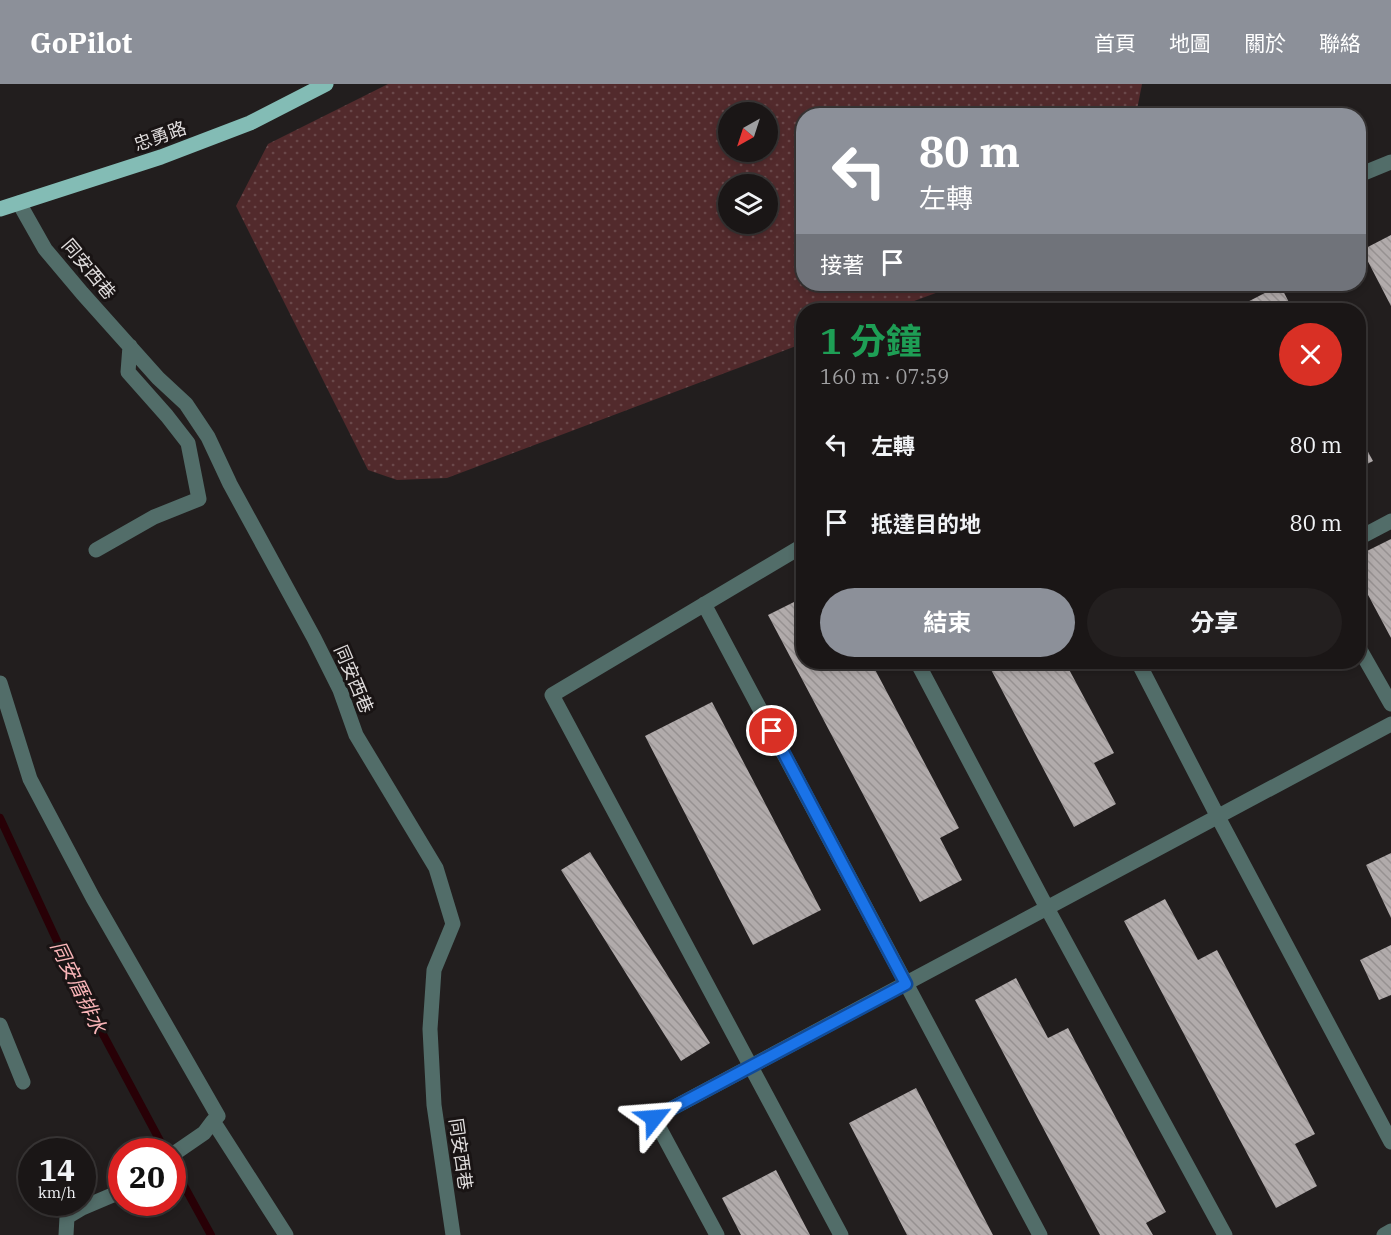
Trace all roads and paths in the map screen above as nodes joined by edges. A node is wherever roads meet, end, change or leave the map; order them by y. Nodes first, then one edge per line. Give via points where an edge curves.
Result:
1 (326, 84) edge
2 (1391, 162) edge
3 (1366, 172) edge
4 (19, 203) junction
5 (0, 209) edge
6 (130, 346) junction
7 (1391, 521) edge
8 (1366, 534) edge
9 (96, 550) dead end
10 (796, 550) edge
11 (704, 604) junction
12 (1366, 660) edge
13 (921, 669) edge
14 (1142, 669) edge
15 (0, 683) edge
16 (1391, 704) edge
17 (1391, 724) edge
18 (1218, 817) junction
19 (1047, 908) junction
20 (906, 984) junction
21 (0, 1025) edge
22 (751, 1067) junction
23 (23, 1082) dead end
24 (208, 1127) junction
25 (1391, 1142) edge
26 (186, 1144) edge
27 (108, 1197) edge
28 (1391, 1231) edge
29 (66, 1235) edge
30 (286, 1235) edge
31 (453, 1235) edge
32 (717, 1235) edge
33 (841, 1235) edge
34 (1040, 1235) edge
35 (1225, 1235) edge
36 (1384, 1235) edge

1 - 4 main road, 忠勇路 via 240,127
2 - 3 street
4 - 5 main road, 忠勇路
4 - 6 street, 同安西巷 via 45,249
6 - 9 street via 129,372 188,443 199,499 154,517
6 - 31 street, 同安西巷 via 186,404 208,437 320,648 356,735 436,868 453,924 434,970 430,1029 434,1105
7 - 8 street
10 - 11 street
11 - 20 street
11 - 22 street via 552,695
12 - 16 street
13 - 19 street
14 - 18 street
15 - 24 street via 30,779 218,1116
17 - 18 street
18 - 19 street
18 - 25 street
19 - 20 street
19 - 35 street
20 - 22 street
20 - 34 street
21 - 23 street
22 - 32 street via 654,1118
22 - 33 street
24 - 26 street
24 - 30 street
27 - 29 street via 67,1217
28 - 36 street

